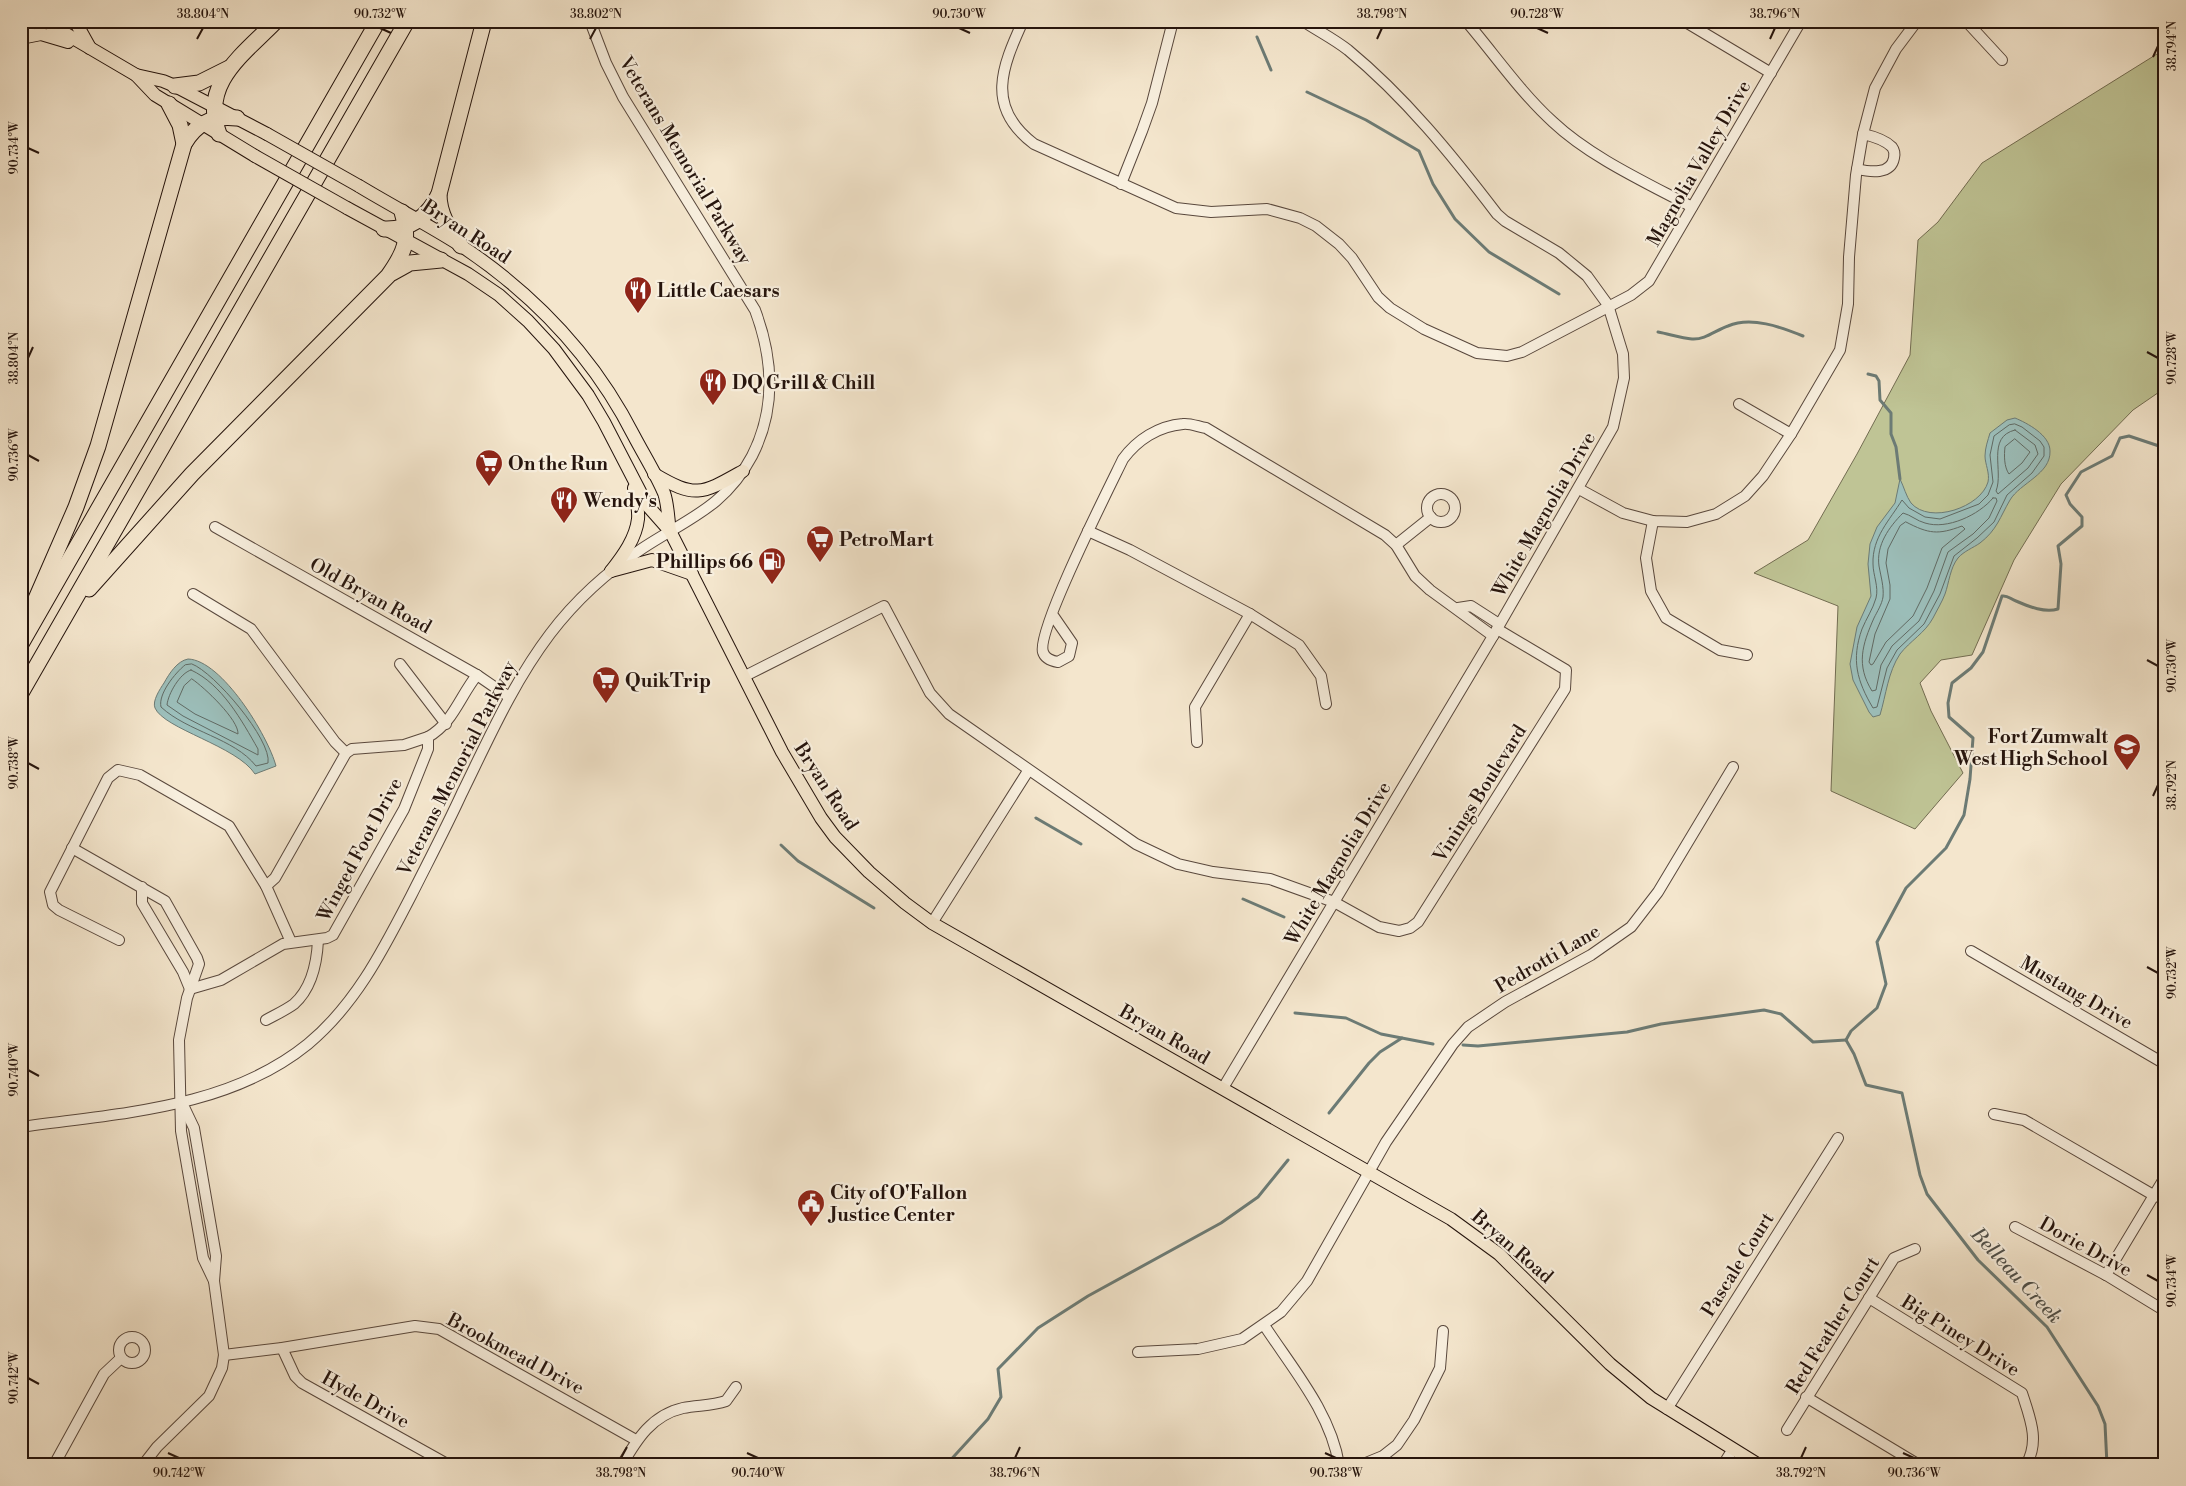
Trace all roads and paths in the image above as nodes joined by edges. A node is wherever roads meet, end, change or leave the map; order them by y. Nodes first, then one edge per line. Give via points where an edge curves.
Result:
1 (37, 21) edge
2 (44, 21) edge
3 (75, 21) edge
4 (276, 21) edge
5 (378, 21) edge
6 (407, 21) edge
7 (484, 21) edge
8 (590, 21) edge
9 (1023, 21) edge
10 (1173, 21) edge
11 (1303, 21) edge
12 (1466, 21) edge
13 (1684, 21) edge
14 (1802, 21) edge
15 (1917, 21) edge
16 (1966, 21) edge
17 (21, 34) edge
18 (21, 38) edge
19 (92, 50) junction
20 (2002, 60) dead end
21 (232, 66) junction
22 (1772, 73) junction
23 (136, 75) junction
24 (175, 86) junction
25 (169, 104) junction
26 (209, 116) junction
27 (237, 118) joint
28 (219, 134) joint
29 (1864, 134) junction
30 (184, 144) junction
31 (1858, 169) junction
32 (1120, 184) junction
33 (439, 194) junction
34 (1692, 207) junction
35 (402, 212) joint
36 (384, 229) joint
37 (411, 230) junction
38 (461, 246) junction
39 (441, 260) junction
40 (388, 276) junction
41 (1608, 305) junction
42 (1739, 404) dead end
43 (1791, 434) junction
44 (743, 471) junction
45 (654, 474) junction
46 (632, 476) junction
47 (1578, 489) junction
48 (1431, 518) dead end
49 (1653, 521) junction
50 (215, 526) dead end
51 (670, 530) junction
52 (1088, 531) junction
53 (1396, 545) junction
54 (612, 571) junction
55 (692, 574) junction
56 (193, 594) dead end
57 (68, 612) junction
58 (1052, 614) dead end
59 (1250, 614) junction
60 (1496, 630) junction
61 (21, 634) edge
62 (21, 644) edge
63 (1746, 655) dead end
64 (400, 664) dead end
65 (478, 675) junction
66 (745, 676) junction
67 (21, 693) edge
68 (509, 697) junction
69 (1326, 704) dead end
70 (446, 724) junction
71 (428, 737) junction
72 (1197, 742) dead end
73 (346, 752) junction
74 (1733, 767) dead end
75 (1028, 771) junction
76 (72, 848) junction
77 (266, 886) junction
78 (142, 887) junction
79 (1334, 902) junction
80 (932, 923) junction
81 (119, 940) dead end
82 (318, 940) junction
83 (291, 942) junction
84 (1971, 950) dead end
85 (190, 989) junction
86 (266, 1020) dead end
87 (2165, 1064) edge
88 (1223, 1088) junction
89 (182, 1104) junction
90 (1994, 1114) dead end
91 (21, 1127) edge
92 (1838, 1138) dead end
93 (1368, 1171) junction
94 (2165, 1177) edge
95 (2160, 1197) edge
96 (2016, 1227) dead end
97 (1915, 1249) dead end
98 (2106, 1275) junction
99 (1869, 1298) junction
100 (2165, 1311) edge
101 (1264, 1325) junction
102 (1443, 1332) dead end
103 (282, 1348) junction
104 (1138, 1352) dead end
105 (224, 1355) junction
106 (121, 1358) dead end
107 (736, 1387) dead end
108 (1806, 1397) junction
109 (1666, 1409) junction
110 (1787, 1430) dead end
111 (636, 1440) junction
112 (1732, 1449) junction
113 (54, 1465) edge
114 (143, 1465) edge
115 (449, 1465) edge
116 (622, 1465) edge
117 (1339, 1465) edge
118 (1360, 1465) edge
119 (1724, 1465) edge
120 (1758, 1465) edge
121 (1919, 1465) edge
122 (2026, 1465) edge

1 - 17 street
2 - 19 main road
3 - 19 main road
4 - 21 highway
5 - 62 highway
6 - 57 highway
7 - 33 highway
8 - 44 street, Veterans Memorial Parkway via 613,79 749,298 761,327 770,366 768,404 759,440
9 - 32 street, Magnolia Valley Drive via 1009,51 1001,82 1008,114 1034,144
10 - 32 street via 1152,103
11 - 41 street, White Magnolia Drive via 1375,73 1431,131 1497,214 1587,276
12 - 34 street via 1554,124 1576,141
13 - 22 street
14 - 22 street, Magnolia Valley Drive
15 - 29 street via 1896,49 1874,88
16 - 20 street
18 - 19 main road via 41,34
19 - 23 main road
21 - 24 highway via 199,84
21 - 26 highway via 217,89
22 - 34 street, Magnolia Valley Drive
23 - 24 main road
23 - 25 main road
24 - 26 main road
25 - 26 main road
25 - 30 highway via 180,125
26 - 27 highway
26 - 28 highway
26 - 30 highway via 193,130
27 - 35 main road, Bryan Road, bridge
28 - 36 main road, bridge
29 - 31 street
29 - 31 street via 1891,146 1895,153 1894,161 1884,170
30 - 61 highway via 98,446 76,507
31 - 43 street via 1848,304 1840,350
32 - 41 street, Magnolia Valley Drive via 1193,212 1267,209 1300,218 1339,244 1378,297 1390,308 1424,329 1477,353 1507,356 1522,352
33 - 37 highway
33 - 38 highway via 443,218
34 - 41 street, Magnolia Valley Drive via 1649,281 1636,292
35 - 37 highway
36 - 37 highway
37 - 38 main road, Bryan Road
37 - 39 main road, Bryan Road
37 - 40 highway via 398,263
38 - 45 main road, Bryan Road via 506,278 588,359 619,407
39 - 40 highway via 410,263
39 - 46 main road, Bryan Road via 499,295 541,334 588,395
40 - 57 highway via 192,474
41 - 47 street, White Magnolia Drive via 1623,354 1622,392 1613,427
42 - 43 street
43 - 49 street via 1763,476 1745,496 1716,514 1687,522
44 - 45 main road via 700,492 676,487
44 - 51 street, Veterans Memorial Parkway via 713,504
45 - 51 main road, Bryan Road via 664,495
46 - 51 main road, Bryan Road via 647,505
46 - 54 main road via 639,518 626,551
47 - 49 street via 1623,513
47 - 60 street, White Magnolia Drive
48 - 53 street
49 - 63 street via 1646,558 1651,590 1666,618 1720,650
50 - 65 street, Old Bryan Road
51 - 54 street, Veterans Memorial Parkway
51 - 55 main road, Bryan Road
52 - 53 street via 1132,446 1162,428 1184,423 1206,428 1385,535
52 - 58 street
52 - 59 street
53 - 60 street via 1415,576 1430,590 1458,608 1470,606
54 - 55 main road via 652,560
54 - 68 street, Veterans Memorial Parkway via 555,628
55 - 66 main road, Bryan Road
56 - 73 street via 251,629 335,742
57 - 67 highway
59 - 69 street via 1299,645 1320,676
59 - 72 street via 1195,707
60 - 79 street, White Magnolia Drive
60 - 79 street, Vinings Boulevard via 1566,670 1565,689 1418,922 1399,932 1379,927
64 - 70 street
65 - 68 street, Old Bryan Road
65 - 70 street
66 - 75 street via 884,606 930,693 949,714
66 - 80 main road, Bryan Road via 797,780 835,837 877,880
68 - 89 street, Veterans Memorial Parkway via 397,922 349,1003 320,1033 284,1061 250,1079
70 - 71 street
71 - 73 street via 404,745
71 - 82 street, Winged Foot Drive via 428,749 404,809 337,930
73 - 77 street via 275,878
74 - 93 street, Pedrotti Lane via 1658,892 1631,927 1591,955 1505,1002 1468,1027
75 - 79 street via 1136,844 1178,864 1270,879
75 - 80 street
76 - 77 street via 108,778 123,770 140,775 229,826
76 - 78 street
76 - 81 street via 50,892 54,905
77 - 83 street
78 - 85 street via 142,903
78 - 85 street via 160,897 170,908 197,958 199,964
79 - 88 street, White Magnolia Drive
80 - 88 main road, Bryan Road
82 - 83 street, Winged Foot Drive
82 - 86 street via 315,968 300,998
83 - 85 street, Winged Foot Drive via 220,980
84 - 87 street, Mustang Drive
85 - 89 street via 179,1040
88 - 93 main road, Bryan Road
89 - 91 street, Veterans Memorial Parkway
89 - 105 street via 181,1131 203,1258 214,1281
90 - 95 street via 2024,1120
92 - 109 street, Pascale Court
93 - 101 street, Pedrotti Lane via 1307,1281 1281,1312
93 - 109 main road, Bryan Road via 1451,1218 1499,1254 1610,1364
94 - 95 street
95 - 98 street
96 - 98 street, Dorie Drive
97 - 99 street, Red Feather Court via 1894,1258
98 - 100 street, Dorie Drive
99 - 108 street, Red Feather Court
99 - 122 street, Big Piney Drive via 2022,1393 2033,1436 2032,1454
101 - 104 street, Pedrotti Lane via 1242,1339 1198,1349
101 - 117 street via 1324,1418
102 - 118 street via 1440,1368 1414,1420 1397,1445 1384,1456
103 - 105 street, Brookmead Drive
103 - 111 street, Brookmead Drive via 415,1326 439,1329
103 - 115 street, Hyde Drive via 295,1376 302,1383
105 - 114 street via 222,1368 209,1396
106 - 113 street via 104,1374
107 - 111 street via 730,1398 720,1403 682,1408 667,1414 650,1424
108 - 110 street, Red Feather Court
108 - 121 street
109 - 112 main road, Bryan Road
111 - 116 street
112 - 119 street
112 - 120 main road, Bryan Road

